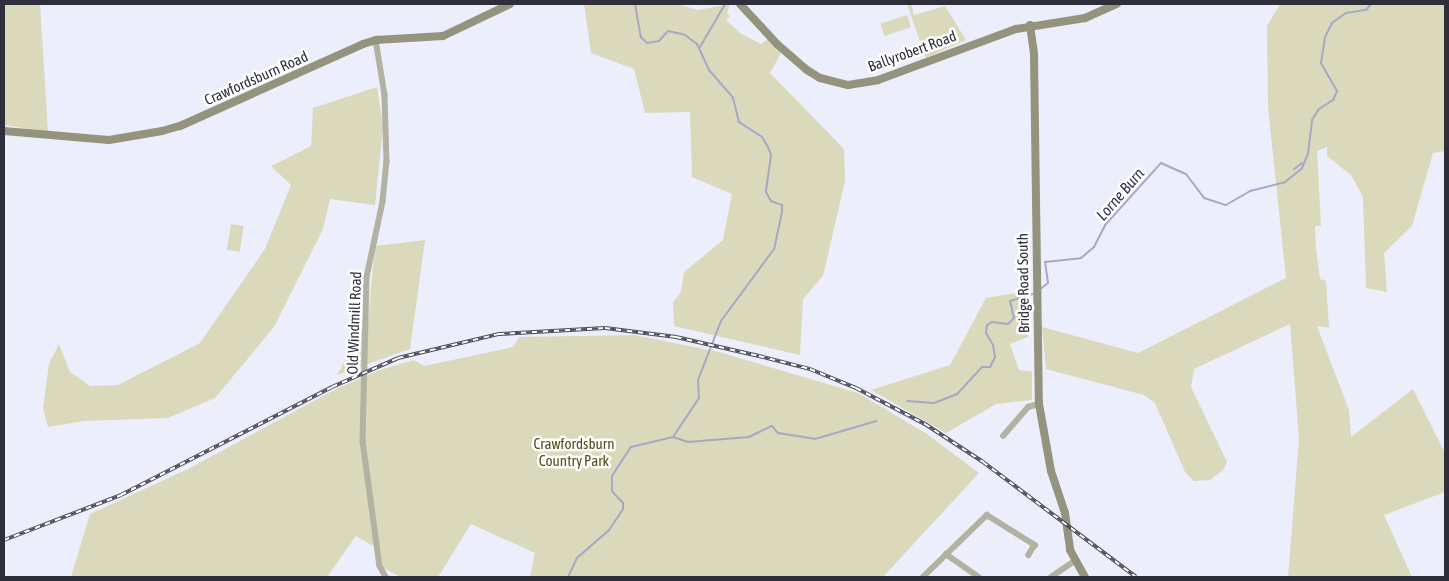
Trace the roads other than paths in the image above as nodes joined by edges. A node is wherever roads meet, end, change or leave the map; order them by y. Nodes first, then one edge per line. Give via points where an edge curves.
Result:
1 (510, 4) edge
2 (740, 4) edge
3 (1118, 4) edge
4 (1030, 25) junction
5 (376, 40) junction
6 (4, 131) edge
7 (1039, 404) junction
8 (1003, 436) dead end
9 (946, 554) junction
10 (1029, 555) dead end
11 (1074, 562) junction
12 (386, 577) edge
13 (923, 577) edge
14 (979, 577) edge
15 (1051, 577) edge
16 (1085, 577) edge

1 - 5 main road, Crawfordsburn Road via 443,36
2 - 4 main road, Ballyrobert Road via 806,70 820,78 848,85 878,80
3 - 4 main road, Ballyrobert Road via 1085,18
4 - 7 main road, Bridge Road South via 1034,55
5 - 6 main road, Crawfordsburn Road via 162,131 109,140
5 - 12 street, Old Windmill Road via 385,95 387,162 381,212 367,277 363,441 380,566
7 - 8 street via 1028,407
7 - 11 main road, Bridge Road South via 1043,438 1065,512
9 - 10 street via 987,515 1035,545
9 - 13 street
9 - 14 street
11 - 15 street
11 - 16 main road

